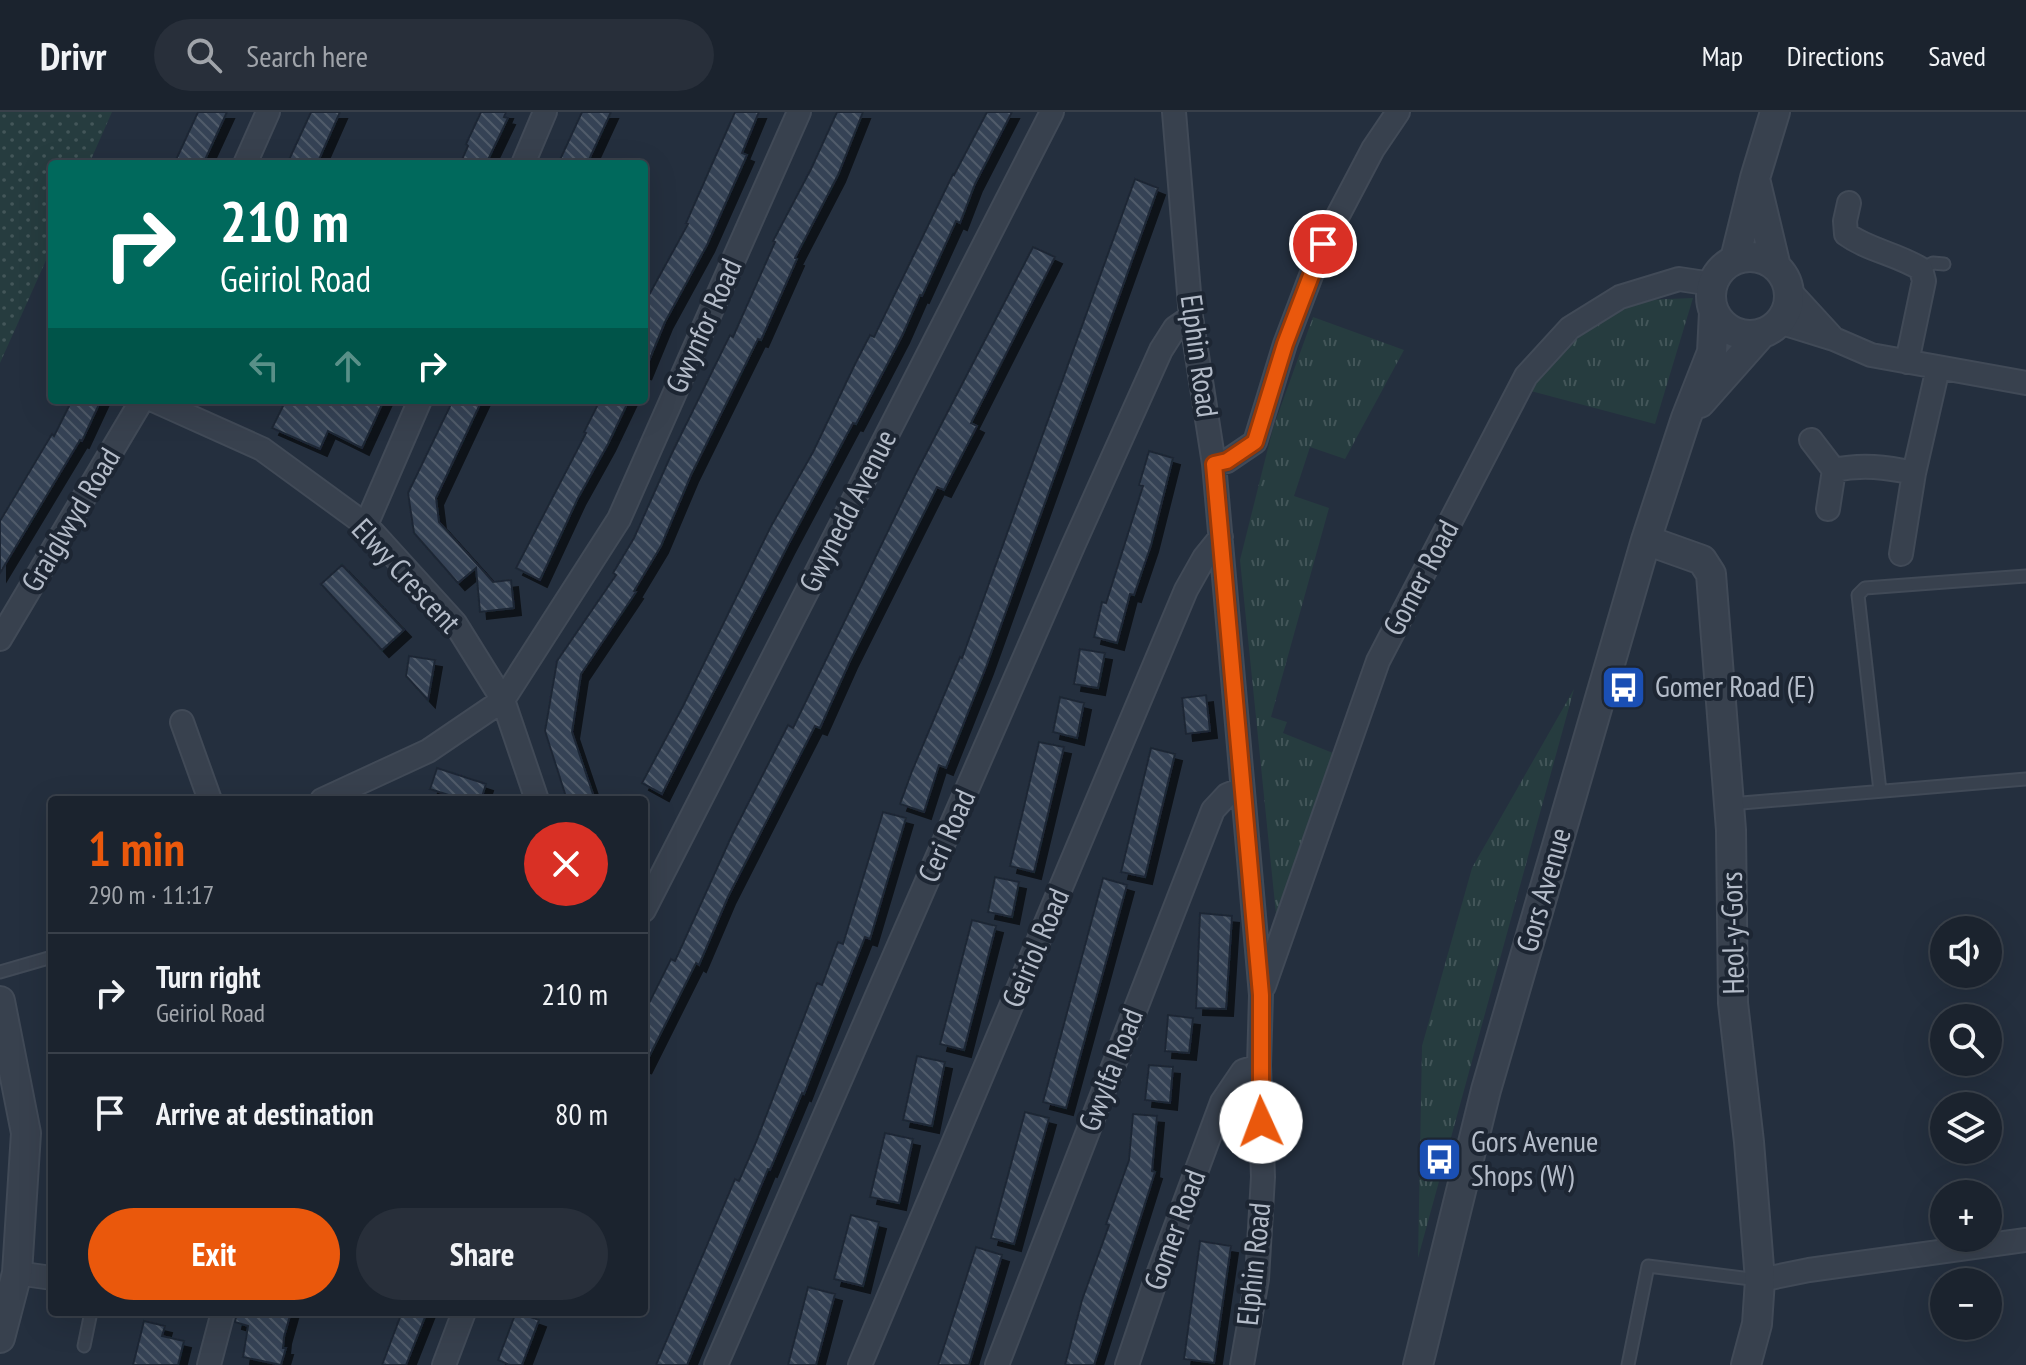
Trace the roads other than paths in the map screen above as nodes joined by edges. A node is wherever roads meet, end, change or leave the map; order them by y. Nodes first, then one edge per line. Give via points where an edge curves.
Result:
1 (268, 112) edge
2 (545, 112) edge
3 (799, 112) edge
4 (1052, 112) edge
5 (1174, 112) edge
6 (1398, 112) edge
7 (1775, 112) edge
8 (247, 160) edge
9 (525, 160) edge
10 (1755, 178) junction
11 (1850, 203) dead end
12 (1735, 259) junction
13 (1944, 264) dead end
14 (1921, 269) junction
15 (1782, 278) junction
16 (1712, 284) junction
17 (1714, 312) junction
18 (1191, 317) junction
19 (1770, 328) junction
20 (1834, 339) junction
21 (1907, 362) junction
22 (1938, 368) junction
23 (2026, 383) edge
24 (140, 404) edge
25 (162, 404) edge
26 (418, 404) edge
27 (1686, 418) junction
28 (1811, 440) dead end
29 (1214, 464) junction
30 (1834, 470) junction
31 (1914, 473) junction
32 (1828, 509) dead end
33 (366, 525) junction
34 (1221, 537) junction
35 (1646, 540) junction
36 (1901, 554) dead end
37 (2026, 576) edge
38 (0, 639) edge
39 (503, 700) junction
40 (182, 722) dead end
41 (2026, 779) edge
42 (1242, 789) junction
43 (1880, 791) junction
44 (209, 796) edge
45 (331, 796) edge
46 (536, 796) edge
47 (1729, 804) junction
48 (648, 902) edge
49 (48, 958) edge
50 (0, 972) edge
51 (1261, 995) junction
52 (0, 1001) edge
53 (1259, 1066) junction
54 (2026, 1240) edge
55 (17, 1273) junction
56 (48, 1277) edge
57 (1760, 1280) junction
58 (90, 1316) edge
59 (222, 1316) edge
60 (462, 1316) edge
61 (0, 1338) edge
62 (84, 1346) dead end
63 (209, 1365) edge
64 (444, 1365) edge
65 (716, 1365) edge
66 (860, 1365) edge
67 (997, 1365) edge
68 (1127, 1365) edge
69 (1242, 1365) edge
70 (1418, 1365) edge
71 (1628, 1365) edge
72 (1746, 1365) edge

1 - 8 street
2 - 9 street
3 - 39 street, Gwynfor Road via 619,519
4 - 48 street, Gwynedd Avenue
5 - 18 street, Elphin Road
6 - 29 street via 1323,244 1255,442
7 - 10 street
10 - 12 street
10 - 15 street
11 - 14 street via 1846,234
12 - 15 street via 1759,258
12 - 16 street
13 - 14 lane
14 - 21 street via 1924,281
15 - 19 street via 1788,303
15 - 20 street
16 - 17 street
16 - 51 street, Gomer Road via 1679,279 1620,297 1570,328 1526,376 1378,661
17 - 19 street via 1732,331 1749,335
17 - 27 street, Gors Avenue via 1712,352
18 - 29 street, Elphin Road
18 - 65 street, Ceri Road via 1175,328 1155,364
19 - 20 street
19 - 27 street, Gors Avenue
20 - 21 street via 1871,355
21 - 22 street
22 - 23 street
22 - 31 street
24 - 38 street, Graiglwyd Road
25 - 33 street, Elwy Crescent via 262,449
26 - 33 street
27 - 35 street, Gors Avenue
28 - 30 street
29 - 34 street, Elphin Road
30 - 31 street via 1881,466
30 - 32 street
31 - 36 street
33 - 39 street, Elwy Crescent via 455,623
34 - 42 street, Elphin Road
34 - 66 street, Geiriol Road via 1186,590
35 - 47 street, Heol-y-Gors via 1702,560 1711,574
35 - 70 street, Gors Avenue via 1486,1090
37 - 43 lane via 1865,588 1858,595
39 - 45 street via 428,751
39 - 46 street, Elwy Crescent
40 - 44 street
41 - 43 lane
42 - 51 street, Elphin Road
42 - 67 street, Gwylfa Road via 1213,810
43 - 47 lane
47 - 57 street, Heol-y-Gors via 1733,1003
49 - 50 lane
51 - 53 street, Elphin Road
52 - 55 street via 26,1133
53 - 68 street, Gomer Road via 1243,1071 1222,1102
53 - 69 street, Elphin Road via 1263,1177 1257,1279
54 - 57 street
55 - 56 street
55 - 61 street
57 - 71 lane via 1648,1266
57 - 72 street, Heol-y-Gors via 1757,1324
58 - 62 lane
59 - 63 street
60 - 64 street

